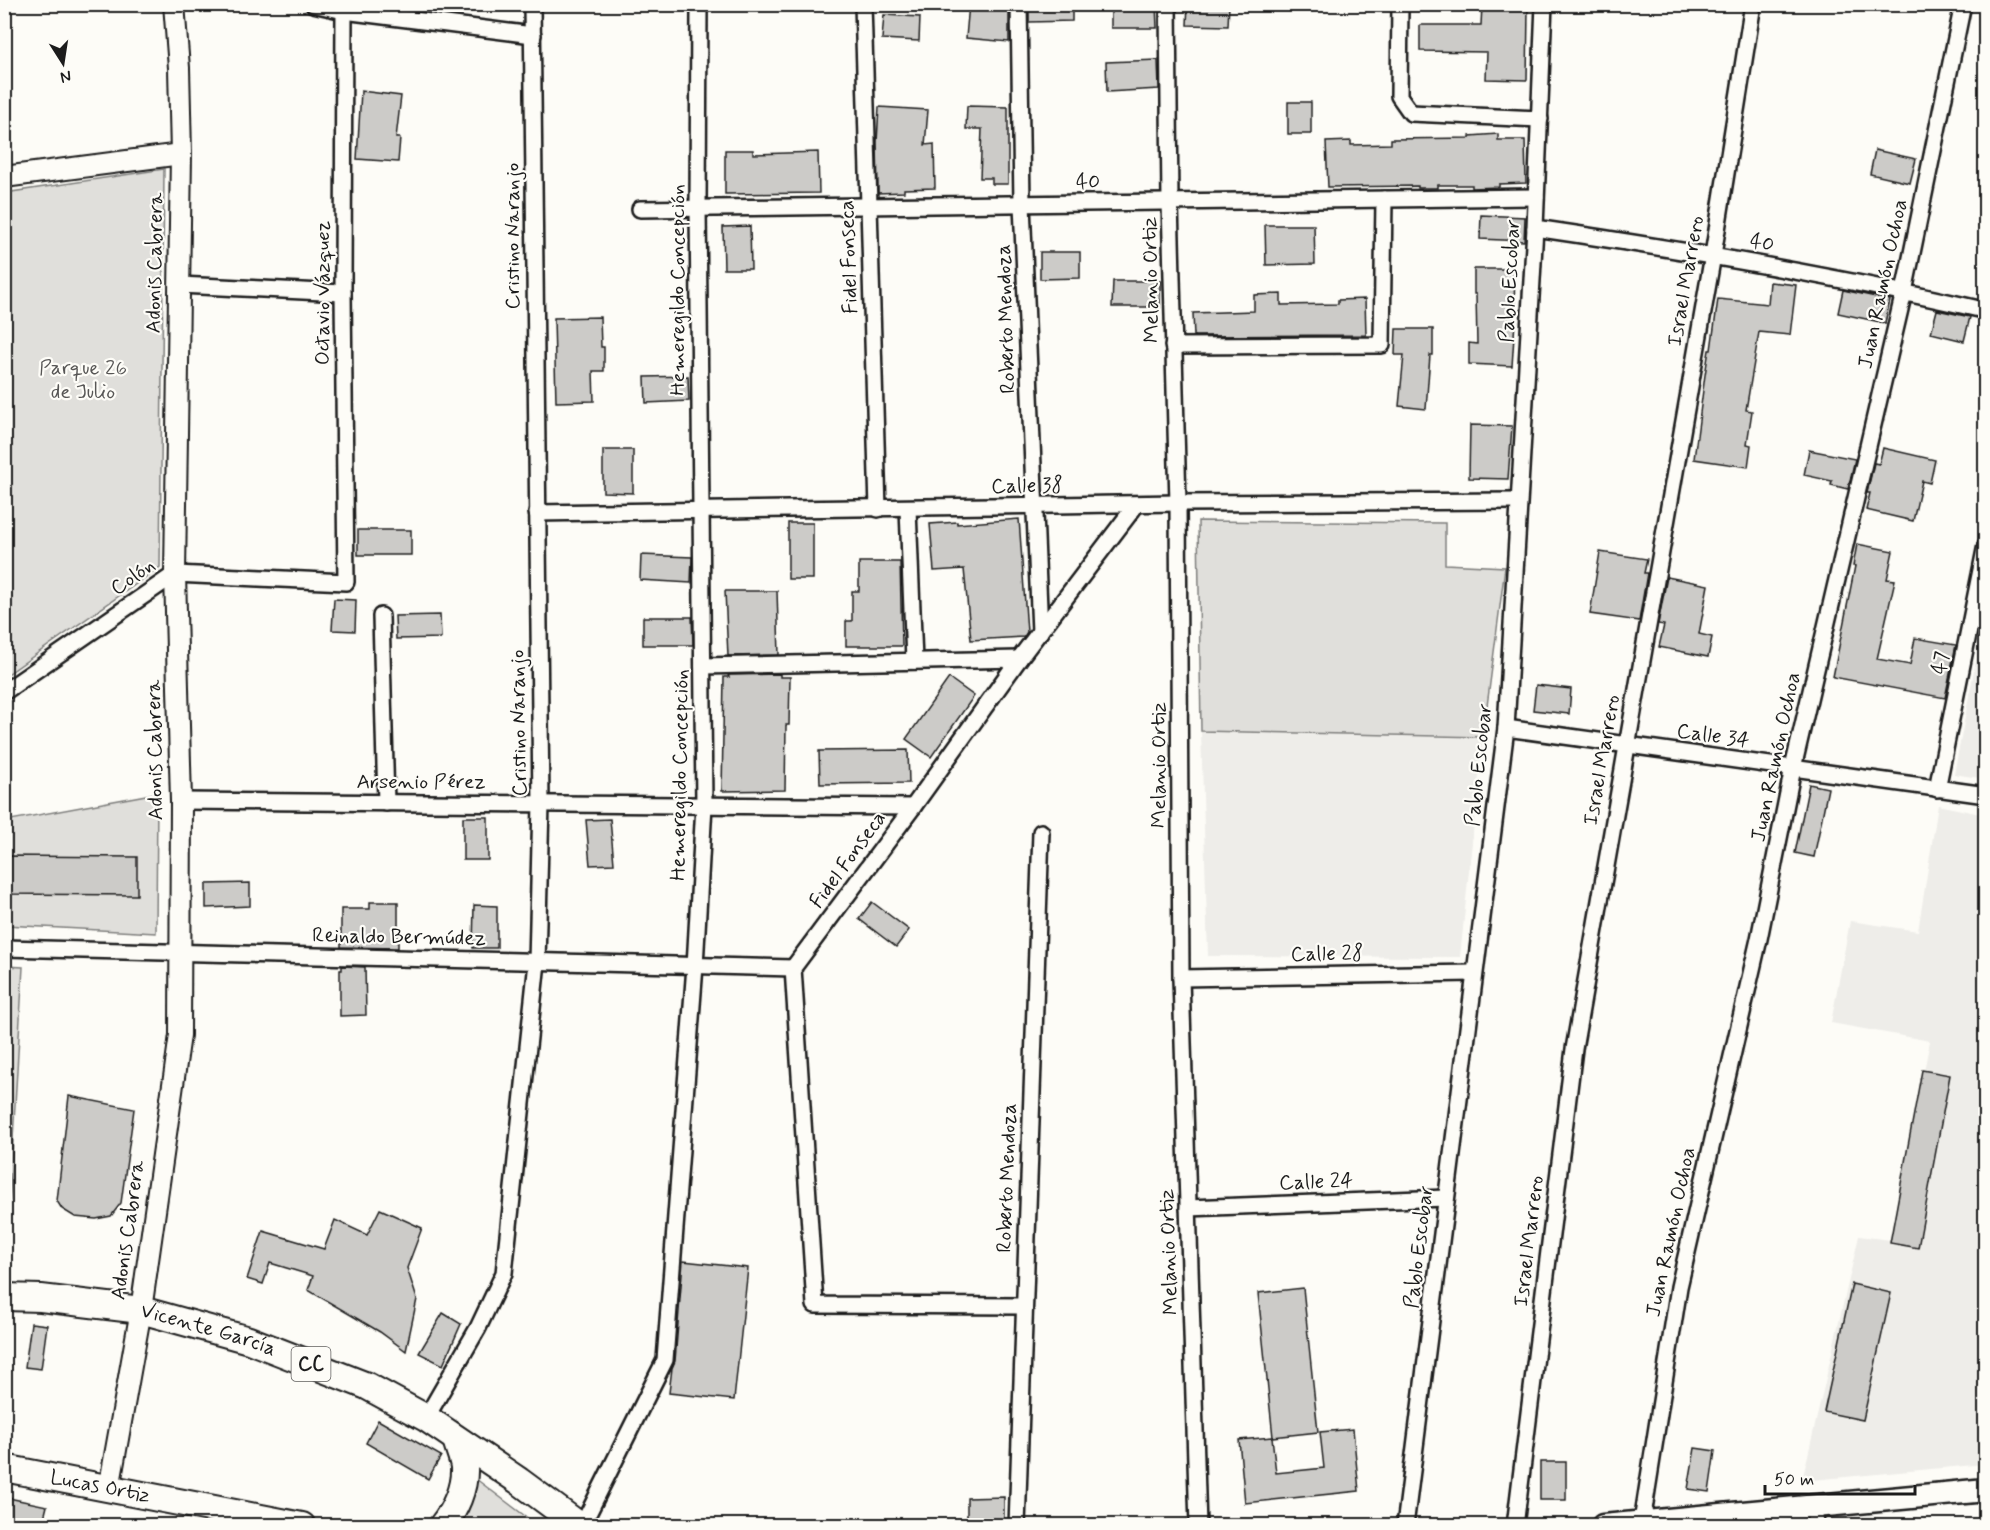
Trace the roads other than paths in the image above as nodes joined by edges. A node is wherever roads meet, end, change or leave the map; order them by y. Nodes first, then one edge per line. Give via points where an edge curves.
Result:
1 (174, 4) edge
2 (314, 4) edge
3 (532, 4) edge
4 (699, 4) edge
5 (863, 4) edge
6 (1019, 4) edge
7 (1168, 4) edge
8 (1400, 4) edge
9 (1544, 4) edge
10 (1753, 4) edge
11 (1964, 4) edge
12 (344, 8) edge
13 (533, 35) junction
14 (1540, 119) junction
15 (181, 154) junction
16 (4, 177) edge
17 (1536, 197) junction
18 (1384, 199) junction
19 (1170, 202) junction
20 (1022, 204) junction
21 (868, 206) junction
22 (698, 208) junction
23 (640, 209) dead end
24 (1535, 228) junction
25 (1713, 255) junction
26 (179, 285) junction
27 (343, 292) junction
28 (1904, 292) junction
29 (1979, 309) dead end
30 (1173, 346) junction
31 (1518, 501) junction
32 (1178, 503) junction
33 (1136, 505) junction
34 (1034, 507) junction
35 (908, 508) junction
36 (878, 509) junction
37 (701, 511) junction
38 (537, 513) junction
39 (1986, 545) edge
40 (175, 574) junction
41 (346, 582) joint
42 (381, 616) dead end
43 (1040, 632) junction
44 (1019, 659) junction
45 (914, 661) junction
46 (703, 666) junction
47 (4, 692) edge
48 (1506, 728) junction
49 (1626, 745) junction
50 (1794, 768) junction
51 (1937, 789) junction
52 (1986, 795) edge
53 (181, 801) junction
54 (386, 803) junction
55 (541, 804) junction
56 (704, 805) junction
57 (913, 807) junction
58 (1041, 832) dead end
59 (4, 948) edge
60 (181, 952) junction
61 (537, 962) junction
62 (695, 966) junction
63 (793, 968) junction
64 (1474, 973) junction
65 (1181, 978) junction
66 (1446, 1198) junction
67 (1188, 1208) junction
68 (4, 1297) edge
69 (1024, 1306) junction
70 (141, 1310) junction
71 (426, 1418) junction
72 (456, 1439) junction
73 (4, 1468) edge
74 (109, 1489) junction
75 (1986, 1490) edge
76 (1815, 1516) edge
77 (1632, 1524) edge
78 (302, 1526) edge
79 (442, 1526) edge
80 (581, 1526) edge
81 (1017, 1526) edge
82 (1198, 1526) edge
83 (1404, 1526) edge
84 (1515, 1526) edge
85 (1603, 1526) edge

1 - 15 street, Adonis Cabrera
2 - 12 street
3 - 13 street, Cristino Naranjo
4 - 22 street, Hemeregildo Concepción
5 - 21 street, Fidel Fonseca
6 - 20 street, Roberto Mendoza
7 - 19 street, Melanio Ortiz
8 - 14 street via 1399,96 1411,113
9 - 14 street, Pablo Escobar
10 - 25 street, Israel Marrero
11 - 28 street, Juan Ramón Ochoa
12 - 13 street
12 - 27 street, Octavio Vázquez
13 - 38 street, Cristino Naranjo
14 - 17 street, Pablo Escobar
15 - 16 street
15 - 26 street, Adonis Cabrera
17 - 18 street, 40
17 - 24 street, Pablo Escobar
18 - 19 street, 40
18 - 30 street via 1382,345
19 - 20 street, 40
19 - 30 street, Melanio Ortiz
20 - 21 street, 40
20 - 34 street, Roberto Mendoza
21 - 22 street, 40
21 - 36 street, Fidel Fonseca
22 - 23 street, 40
22 - 37 street, Hemeregildo Concepción
24 - 25 street, 40
24 - 31 street, Pablo Escobar
25 - 28 street, 40
25 - 49 street, Israel Marrero
26 - 27 street
26 - 40 street, Adonis Cabrera
27 - 41 street, Octavio Vázquez
28 - 29 street, 40
28 - 50 street, Juan Ramón Ochoa
30 - 32 street, Melanio Ortiz
31 - 32 street, Calle 38
31 - 48 street, Pablo Escobar
32 - 33 street, Calle 38
32 - 65 street, Melanio Ortiz
33 - 34 street, Calle 38
33 - 43 street, Fidel Fonseca
34 - 35 street, Calle 38
34 - 43 street, Roberto Mendoza
35 - 36 street, Calle 38
35 - 45 street
36 - 37 street, Calle 38
37 - 38 street, Calle 38
37 - 46 street, Hemeregildo Concepción
38 - 55 street, Cristino Naranjo
39 - 51 street, 47
40 - 41 street, Colón
40 - 47 street, Colón
40 - 53 street, Adonis Cabrera
42 - 54 street
43 - 44 street, Fidel Fonseca
44 - 45 street
44 - 57 street, Fidel Fonseca
45 - 46 street
46 - 56 street, Hemeregildo Concepción
48 - 49 street, Calle 34
48 - 64 street, Pablo Escobar
49 - 50 street, Calle 34
49 - 84 street, Israel Marrero via 1574,1049
50 - 51 street, Calle 34
50 - 77 street, Juan Ramón Ochoa via 1679,1287
51 - 52 street, Calle 34
53 - 54 street, Arsenio Pérez
53 - 60 street, Adonis Cabrera
54 - 55 street, Arsenio Pérez
55 - 56 street, Arsenio Pérez
55 - 61 street, Cristino Naranjo
56 - 57 street, Arsenio Pérez
56 - 62 street, Hemeregildo Concepción
57 - 63 street, Fidel Fonseca
58 - 69 street, Roberto Mendoza
59 - 60 street, Reinaldo Bermúdez
60 - 61 street, Reinaldo Bermúdez
60 - 70 street, Adonis Cabrera via 180,1035
61 - 62 street, Reinaldo Bermúdez
61 - 71 street, Cristino Naranjo via 504,1273 478,1328
62 - 63 street, Reinaldo Bermúdez
62 - 80 street, Hemeregildo Concepción via 665,1360
63 - 69 street via 815,1305
64 - 65 street, Calle 28
64 - 66 street, Pablo Escobar
65 - 67 street, Melanio Ortiz
66 - 67 street, Calle 24
66 - 83 street, Pablo Escobar
67 - 82 street, Melanio Ortiz
68 - 70 main road, Vicente García / CC
69 - 81 street, Roberto Mendoza
70 - 71 main road, Vicente García / CC via 249,1340 367,1386
70 - 74 street, Adonis Cabrera
71 - 72 main road, Vicente García / CC
72 - 79 main road via 464,1467 461,1492
72 - 80 main road, Vicente García / CC
73 - 74 main road, Lucas Ortiz
74 - 78 main road, Lucas Ortiz
75 - 76 main road
76 - 77 main road
77 - 85 main road

